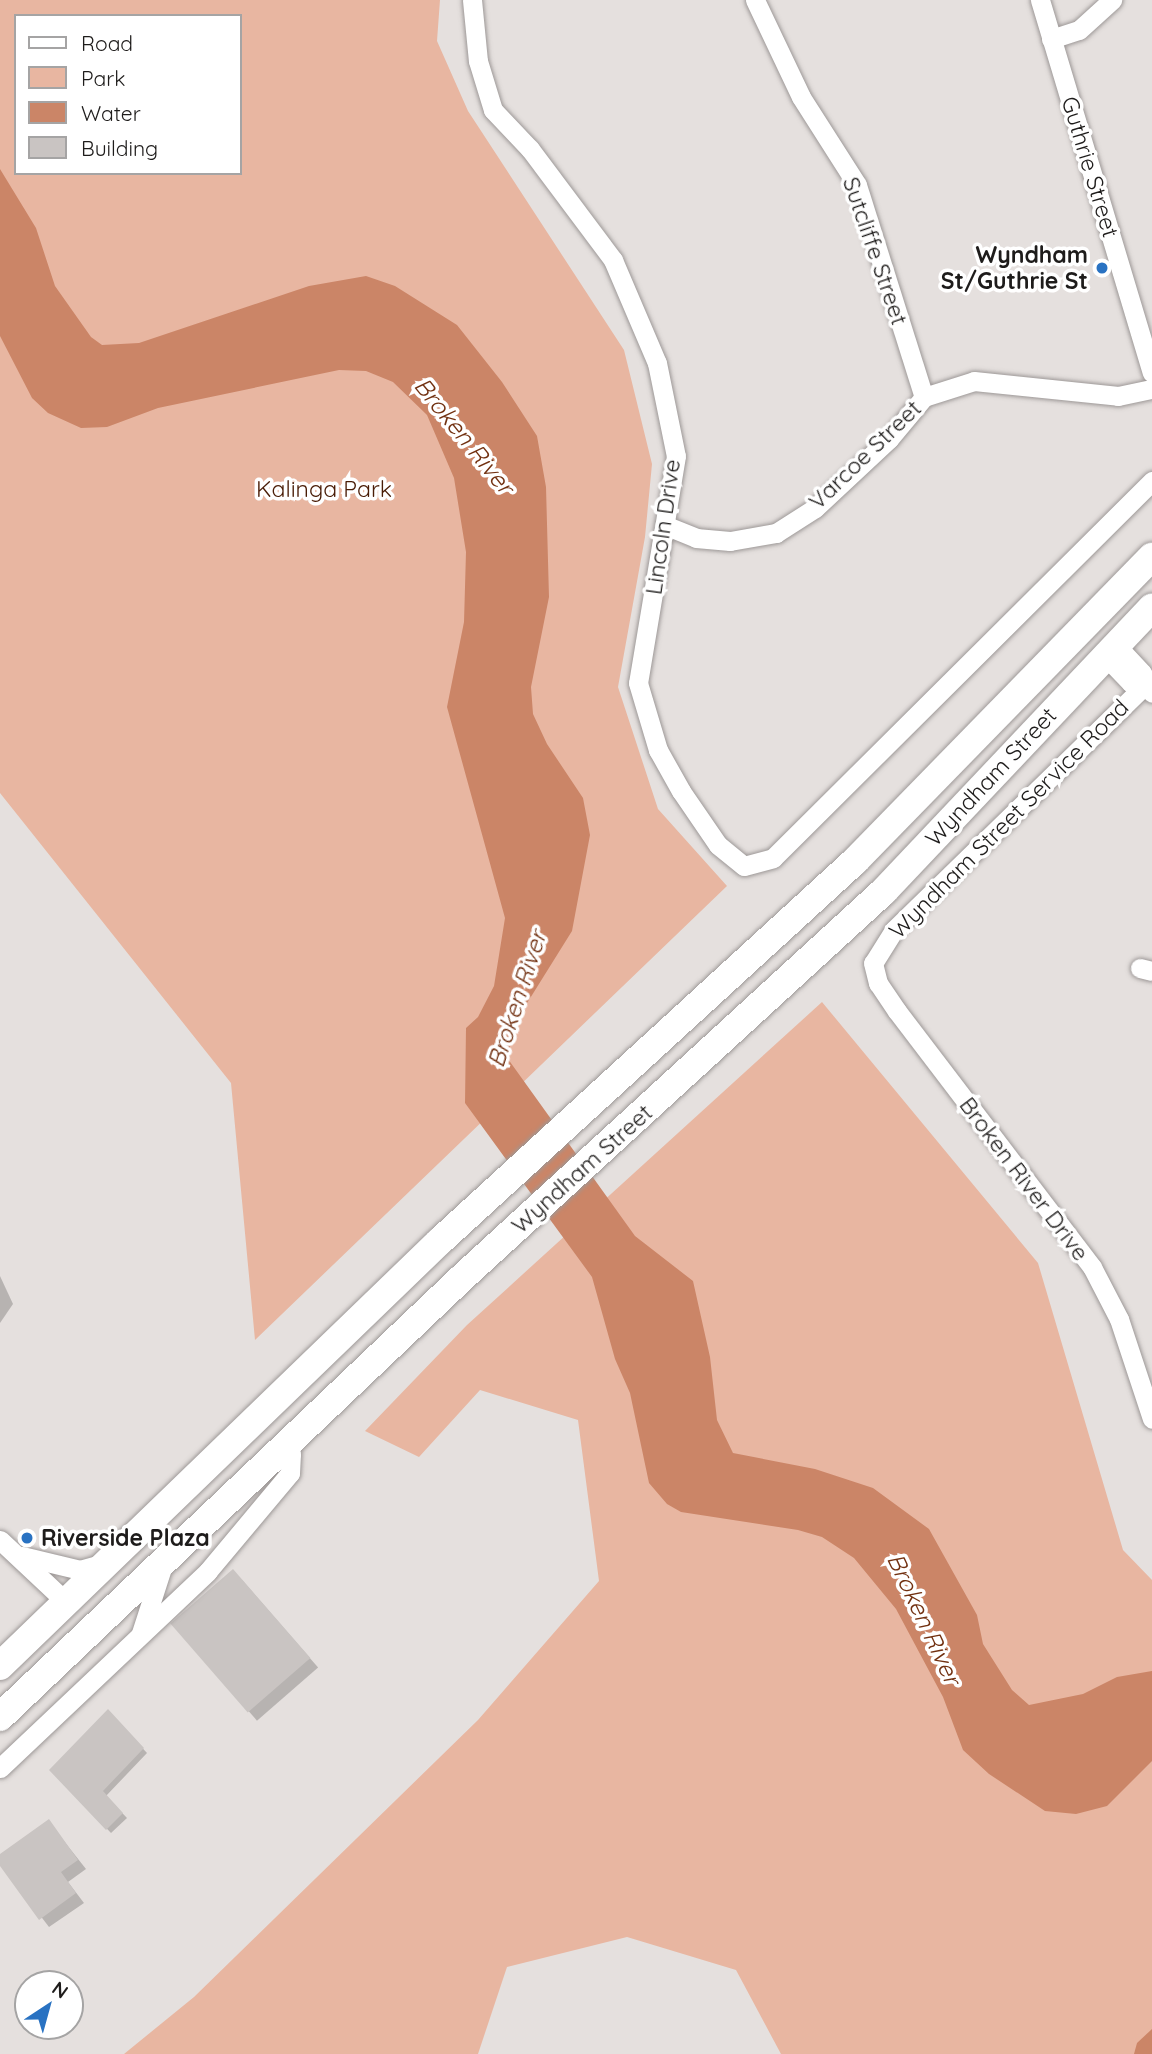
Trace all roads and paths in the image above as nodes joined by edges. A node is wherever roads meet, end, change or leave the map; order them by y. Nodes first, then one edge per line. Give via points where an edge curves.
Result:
1 (471, 0) edge
2 (755, 0) edge
3 (1040, 0) edge
4 (1112, 0) edge
5 (1051, 38) junction
6 (1152, 373) edge
7 (1152, 389) edge
8 (924, 397) junction
9 (1152, 481) edge
10 (667, 526) junction
11 (1152, 557) edge
12 (1152, 609) edge
13 (1084, 623) junction
14 (1111, 651) junction
15 (1148, 689) edge
16 (876, 954) joint
17 (1152, 1419) edge
18 (284, 1445) junction
19 (226, 1447) junction
20 (0, 1540) edge
21 (21, 1555) junction
22 (165, 1557) junction
23 (106, 1563) junction
24 (125, 1595) junction
25 (66, 1602) junction
26 (140, 1635) junction
27 (12, 1643) edge
28 (0, 1666) edge
29 (0, 1717) edge
30 (0, 1768) edge

1 - 10 street, Lincoln Drive via 478,61 493,110 530,149 613,260 657,363 676,456
2 - 8 street, Sutcliffe Street via 801,97 857,185
3 - 5 street, Guthrie Street
4 - 5 street via 1079,30
5 - 6 street, Guthrie Street
7 - 8 street, Varcoe Street via 1118,396 974,381
8 - 10 street, Varcoe Street via 890,439 815,508 776,533 730,541 696,538
9 - 10 street, Lincoln Drive via 773,858 744,866 718,845 681,791 658,750 638,683
11 - 13 highway, Wyndham Street
12 - 14 highway, Wyndham Street
13 - 14 highway
13 - 19 highway, Wyndham Street via 855,861 440,1241
14 - 15 street via 1142,673
14 - 18 highway, Wyndham Street via 884,891
15 - 16 street, Wyndham Street Service Road via 894,930
16 - 17 street, Broken River Drive via 878,983 1107,1292
18 - 19 highway via 268,1437
18 - 22 highway, Wyndham Street
18 - 26 street via 292,1462 283,1485 208,1571
19 - 23 highway, Wyndham Street
20 - 21 street
21 - 23 street via 80,1570
21 - 25 street
22 - 24 highway, Wyndham Street
22 - 26 street
23 - 25 highway, Wyndham Street
24 - 25 highway via 102,1602
24 - 29 highway, Wyndham Street
25 - 27 highway, Wyndham Street
26 - 30 street
27 - 28 highway, Wyndham Street

